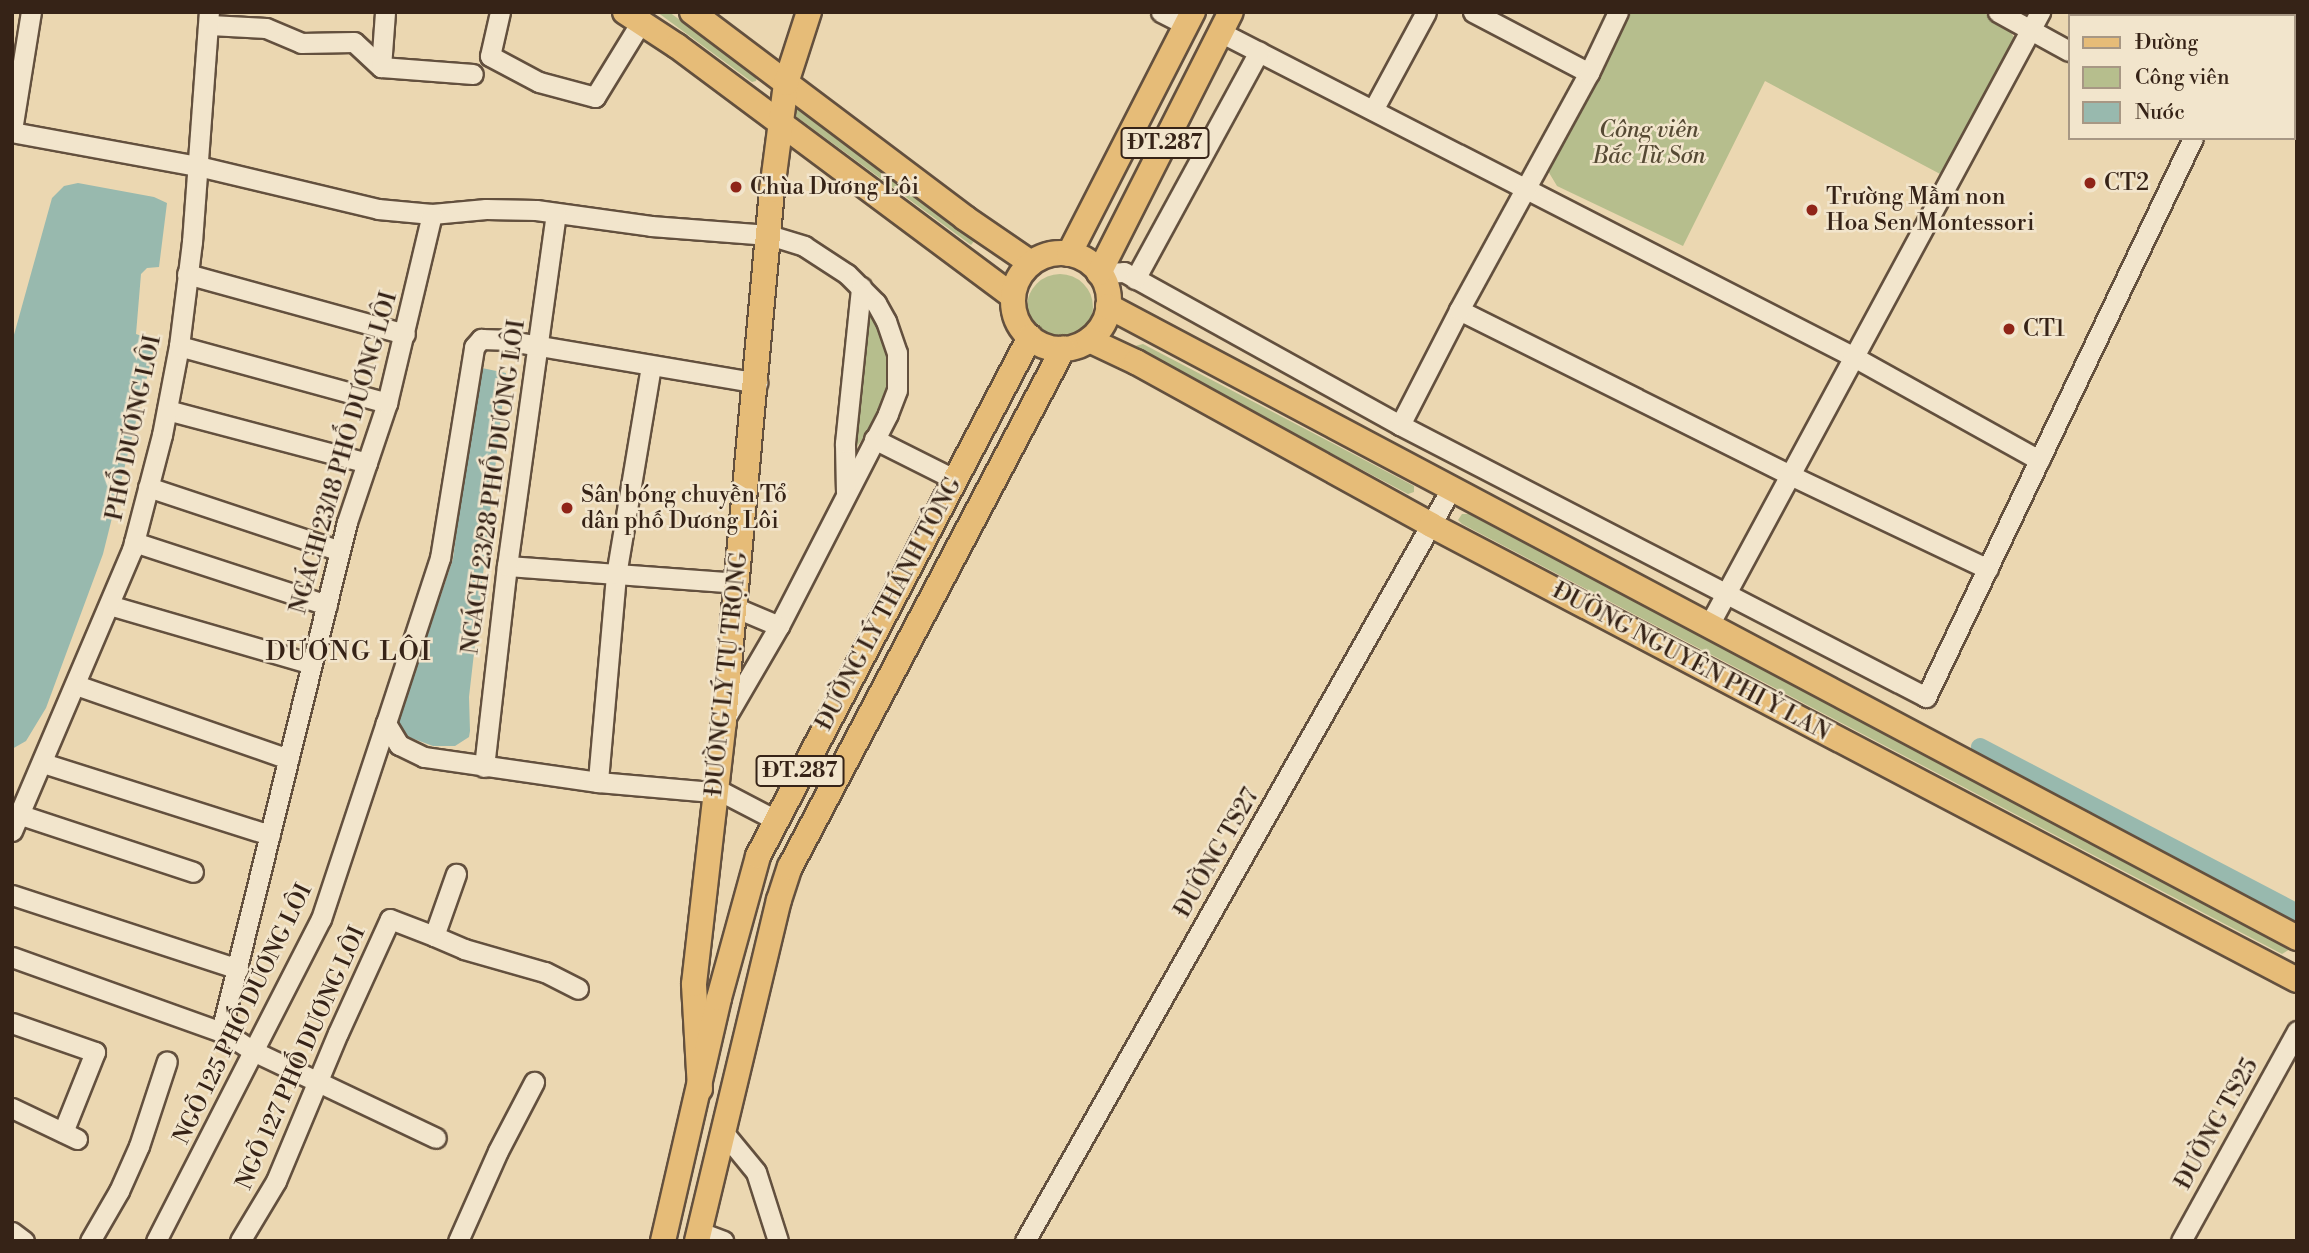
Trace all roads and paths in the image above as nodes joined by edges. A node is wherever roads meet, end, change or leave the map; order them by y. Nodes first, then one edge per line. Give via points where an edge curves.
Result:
1 (31, 12) edge
2 (384, 12) edge
3 (500, 12) edge
4 (692, 12) edge
5 (809, 12) edge
6 (1161, 12) edge
7 (1426, 12) edge
8 (1473, 12) edge
9 (1618, 12) edge
10 (1998, 12) edge
11 (2040, 12) edge
12 (633, 17) edge
13 (210, 19) edge
14 (1190, 19) edge
15 (1226, 22) edge
16 (2031, 31) junction
17 (2068, 50) edge
18 (1259, 52) junction
19 (381, 67) junction
20 (1589, 73) junction
21 (473, 74) dead end
22 (786, 83) junction
23 (1373, 110) junction
24 (781, 124) junction
25 (12, 131) edge
26 (2192, 140) edge
27 (198, 166) junction
28 (1525, 188) junction
29 (556, 213) junction
30 (432, 214) junction
31 (769, 234) junction
32 (1069, 254) junction
33 (1031, 263) junction
34 (1099, 273) junction
35 (187, 274) junction
36 (1135, 279) junction
37 (861, 287) junction
38 (1013, 296) junction
39 (1108, 306) junction
40 (1459, 310) junction
41 (405, 334) junction
42 (1030, 337) junction
43 (1088, 340) junction
44 (179, 346) junction
45 (538, 346) junction
46 (1063, 349) junction
47 (1854, 357) junction
48 (651, 366) junction
49 (757, 383) junction
50 (387, 403) junction
51 (167, 410) junction
52 (1400, 425) junction
53 (874, 439) junction
54 (2039, 460) junction
55 (367, 463) junction
56 (1790, 475) junction
57 (956, 480) junction
58 (148, 487) junction
59 (1451, 489) junction
60 (846, 493) junction
61 (1431, 525) junction
62 (134, 541) junction
63 (340, 551) junction
64 (507, 566) junction
65 (1988, 569) junction
66 (616, 575) junction
67 (1726, 594) junction
68 (735, 595) junction
69 (109, 605) junction
70 (327, 605) junction
71 (1709, 625) junction
72 (779, 626) junction
73 (312, 664) junction
74 (76, 685) junction
75 (723, 721) junction
76 (386, 723) junction
77 (289, 759) junction
78 (43, 763) junction
79 (484, 768) junction
80 (598, 782) junction
81 (715, 792) junction
82 (774, 819) junction
83 (16, 823) edge
84 (270, 835) junction
85 (193, 872) dead end
86 (456, 874) dead end
87 (12, 895) edge
88 (434, 936) junction
89 (2297, 938) edge
90 (12, 957) edge
91 (239, 968) junction
92 (2297, 980) edge
93 (578, 989) dead end
94 (12, 1023) edge
95 (2297, 1031) edge
96 (221, 1032) junction
97 (255, 1052) junction
98 (167, 1061) dead end
99 (534, 1082) dead end
100 (317, 1083) junction
101 (700, 1089) junction
102 (12, 1108) edge
103 (724, 1133) junction
104 (436, 1138) dead end
105 (12, 1232) edge
106 (665, 1232) edge
107 (699, 1236) edge
108 (24, 1241) edge
109 (90, 1241) edge
110 (156, 1241) edge
111 (240, 1241) edge
112 (458, 1241) edge
113 (723, 1241) edge
114 (778, 1241) edge
115 (1025, 1241) edge
116 (2181, 1241) edge

1 - 25 street
2 - 19 street
3 - 12 street via 490,56 540,82 595,97
4 - 22 main road
5 - 22 main road, ĐƯỜNG LÝ TỰ TRỌNG
6 - 14 street
7 - 23 street
8 - 20 street
9 - 20 street
10 - 16 street
11 - 16 street
12 - 24 main road
13 - 19 street via 266,28 300,43 354,42
13 - 27 street, PHỐ DƯƠNG LÔI
14 - 32 main road, ĐT.287
15 - 18 street
15 - 34 main road, ĐT.287
16 - 17 street
16 - 47 street
18 - 23 street
18 - 36 street
19 - 21 street
20 - 28 street
22 - 24 main road, ĐƯỜNG LÝ TỰ TRỌNG
22 - 33 main road
23 - 28 street
24 - 31 main road, ĐƯỜNG LÝ TỰ TRỌNG
24 - 38 main road
25 - 27 street
26 - 54 street
27 - 30 street via 378,209
27 - 35 street, PHỐ DƯƠNG LÔI
28 - 40 street
28 - 47 street
29 - 30 street via 485,209
29 - 31 street via 652,226
29 - 45 street, NGÁCH 23/28 PHỐ DƯƠNG LÔI
30 - 41 street, NGÁCH 23/18 PHỐ DƯƠNG LÔI
31 - 37 street via 804,246
31 - 49 main road, ĐƯỜNG LÝ TỰ TRỌNG
32 - 33 main road via 1047,255
32 - 34 main road via 1087,261
33 - 38 main road
34 - 36 street via 1124,272
34 - 39 main road
35 - 41 street
35 - 44 street, PHỐ DƯƠNG LÔI
36 - 52 street
37 - 53 street via 886,321 898,367 894,398
37 - 60 street via 845,443
38 - 42 main road via 1016,318
39 - 43 main road via 1102,324
39 - 59 main road, ĐƯỜNG NGUYÊN PHI Ỷ LAN
40 - 52 street
40 - 56 street
41 - 50 street, NGÁCH 23/18 PHỐ DƯƠNG LÔI
42 - 46 main road
42 - 57 main road, ĐƯỜNG LÝ THÁNH TÔNG / ĐT.287
43 - 46 main road
43 - 61 main road, ĐƯỜNG NGUYÊN PHI Ỷ LAN via 1126,356
44 - 50 street
44 - 51 street, PHỐ DƯƠNG LÔI
45 - 48 street
45 - 64 street, NGÁCH 23/28 PHỐ DƯƠNG LÔI
45 - 76 street, NGÕ 125 PHỐ DƯƠNG LÔI via 481,339 474,347 440,558
46 - 103 main road, ĐƯỜNG LÝ THÁNH TÔNG / ĐT.287 via 790,867
47 - 54 street
47 - 56 street
48 - 49 street
48 - 66 street
49 - 68 main road, ĐƯỜNG LÝ TỰ TRỌNG
50 - 55 street, NGÁCH 23/18 PHỐ DƯƠNG LÔI
51 - 55 street
51 - 58 street, PHỐ DƯƠNG LÔI
52 - 67 street
53 - 57 street
53 - 60 street
54 - 65 street
55 - 63 street, NGÁCH 23/18 PHỐ DƯƠNG LÔI
56 - 65 street
56 - 67 street
57 - 82 main road, ĐƯỜNG LÝ THÁNH TÔNG / ĐT.287
58 - 62 street, PHỐ DƯƠNG LÔI
58 - 63 street
59 - 61 street, ĐƯỜNG TS27
59 - 71 main road, ĐƯỜNG NGUYÊN PHI Ỷ LAN
60 - 72 street
61 - 92 main road, ĐƯỜNG NGUYÊN PHI Ỷ LAN
61 - 115 street, ĐƯỜNG TS27
62 - 69 street, PHỐ DƯƠNG LÔI
62 - 70 street
63 - 70 street, NGÁCH 23/18 PHỐ DƯƠNG LÔI
64 - 66 street
64 - 79 street, NGÁCH 23/28 PHỐ DƯƠNG LÔI
65 - 67 street via 1926,697
66 - 68 street
66 - 80 street
67 - 71 street
68 - 72 street
68 - 75 main road, ĐƯỜNG LÝ TỰ TRỌNG
69 - 73 street
69 - 74 street, PHỐ DƯƠNG LÔI
70 - 73 street, NGÁCH 23/18 PHỐ DƯƠNG LÔI
71 - 89 main road, ĐƯỜNG NGUYÊN PHI Ỷ LAN
72 - 75 street
73 - 77 street, NGÁCH 23/18 PHỐ DƯƠNG LÔI
74 - 77 street
74 - 78 street, PHỐ DƯƠNG LÔI
75 - 81 main road, ĐƯỜNG LÝ TỰ TRỌNG
76 - 79 street via 407,751
76 - 97 street, NGÕ 125 PHỐ DƯƠNG LÔI via 321,919
77 - 84 street, NGÁCH 23/18 PHỐ DƯƠNG LÔI
78 - 83 street, PHỐ DƯƠNG LÔI
78 - 84 street
79 - 80 street
80 - 81 street
81 - 82 street via 741,800
81 - 101 main road, ĐƯỜNG LÝ TỰ TRỌNG via 694,984
82 - 101 main road, ĐƯỜNG LÝ THÁNH TÔNG / ĐT.287 via 758,856 735,937
83 - 85 street
84 - 91 street, NGÁCH 23/18 PHỐ DƯƠNG LÔI
86 - 88 street
87 - 91 street
88 - 93 street via 545,972
88 - 100 street, NGÕ 127 PHỐ DƯƠNG LÔI via 390,919
90 - 96 street
91 - 96 street, NGÁCH 23/18 PHỐ DƯƠNG LÔI
94 - 102 street via 95,1052 70,1135
95 - 116 street, ĐƯỜNG TS25
96 - 97 street
97 - 100 street
97 - 110 street, NGÕ 125 PHỐ DƯƠNG LÔI
98 - 109 street via 139,1146
99 - 112 street
100 - 104 street
100 - 111 street, NGÕ 127 PHỐ DƯƠNG LÔI via 276,1181
101 - 106 main road, ĐƯỜNG LÝ THÁNH TÔNG / ĐT.287
103 - 107 main road, ĐƯỜNG LÝ THÁNH TÔNG / ĐT.287
103 - 114 street via 756,1172
105 - 108 street
106 - 107 main road
107 - 113 street

